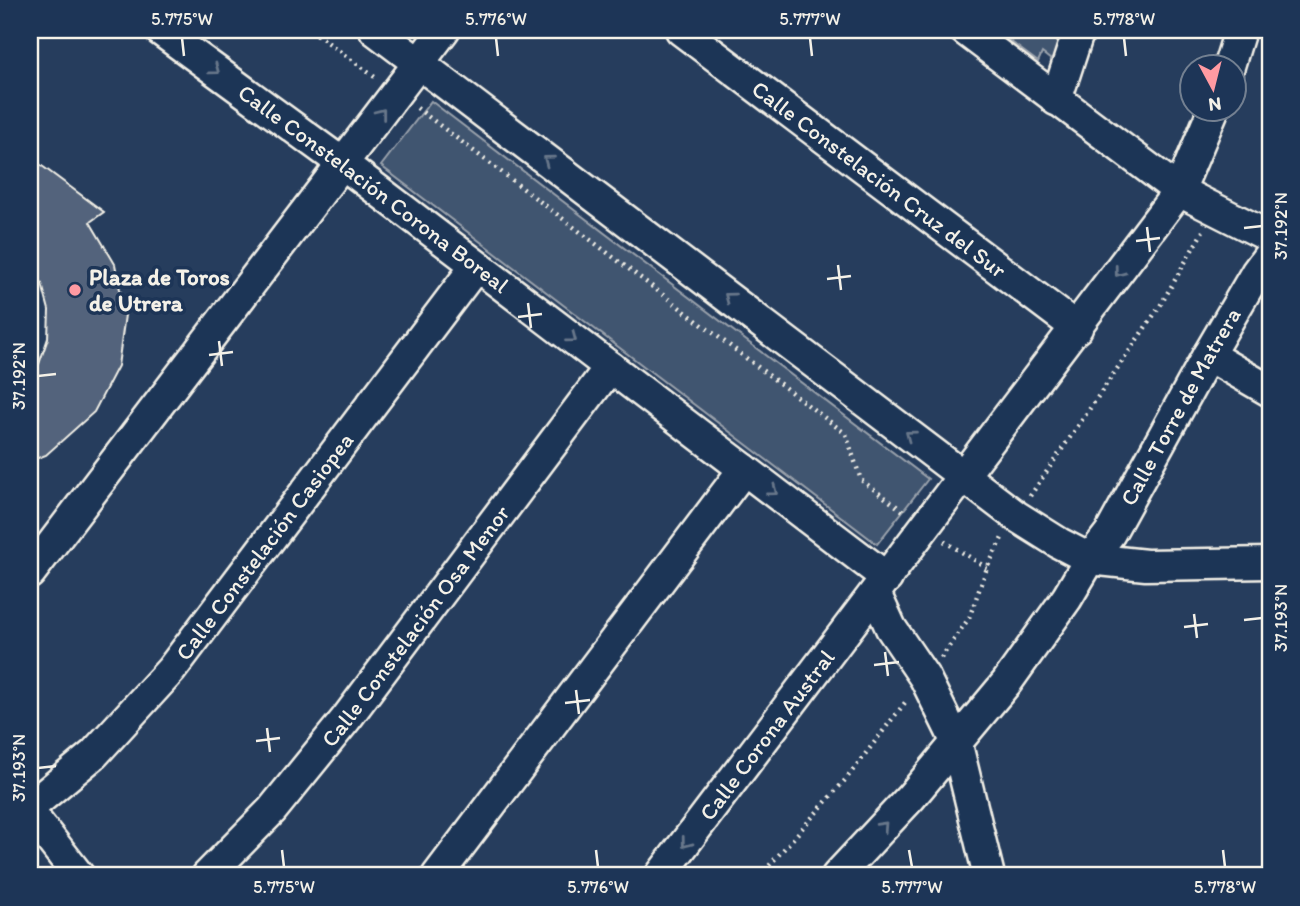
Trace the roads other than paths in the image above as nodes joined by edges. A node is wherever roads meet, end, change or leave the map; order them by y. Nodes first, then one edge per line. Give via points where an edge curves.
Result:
1 (160, 30) edge
2 (375, 30) edge
3 (444, 30) edge
4 (681, 30) edge
5 (965, 30) edge
6 (1079, 30) edge
7 (1240, 30) edge
8 (1233, 52) edge
9 (419, 63) junction
10 (1056, 100) junction
11 (1208, 122) edge
12 (342, 163) junction
13 (1179, 191) junction
14 (1270, 237) edge
15 (1270, 254) edge
16 (475, 266) junction
17 (1077, 328) junction
18 (1208, 355) junction
19 (610, 367) junction
20 (1270, 391) edge
21 (744, 469) junction
22 (965, 476) junction
23 (1090, 559) junction
24 (1270, 563) edge
25 (30, 573) edge
26 (881, 586) junction
27 (956, 741) junction
28 (30, 810) edge
29 (79, 876) edge
30 (207, 876) edge
31 (437, 876) edge
32 (660, 876) edge
33 (837, 876) edge
34 (989, 876) edge

1 -> 12 street, Calle Constelación Corona Boreal
2 - 9 street
3 - 9 street
4 - 17 street, Calle Constelación Cruz del Sur
5 - 10 street
6 - 10 street
7 - 8 street
12 -> 9 street
22 -> 9 street
10 - 13 street
11 - 13 street, Calle Corona Austral
12 - 16 street, Calle Constelación Corona Boreal
12 - 25 street
13 - 14 street
13 -> 17 street, Calle Corona Austral
15 - 18 street, Calle Torre de Matrera
16 -> 19 street, Calle Constelación Corona Boreal
16 - 28 street, Calle Constelación Casiopea via 171,670 94,754
17 - 22 street, Calle Corona Austral
18 - 20 street
18 - 23 street, Calle Torre de Matrera via 1110,533
19 - 21 street, Calle Constelación Corona Boreal
19 - 30 street, Calle Constelación Osa Menor via 346,719 272,810
21 -> 26 street, Calle Constelación Corona Boreal
21 - 31 street
22 - 23 street via 1016,516
22 - 26 street, Calle Corona Austral
23 - 24 street via 1146,565
23 - 27 street, Calle Torre de Matrera via 1007,682
26 - 27 street via 891,628 925,678
26 -> 32 street, Calle Corona Austral
33 -> 27 street
27 - 34 street
28 - 29 street

